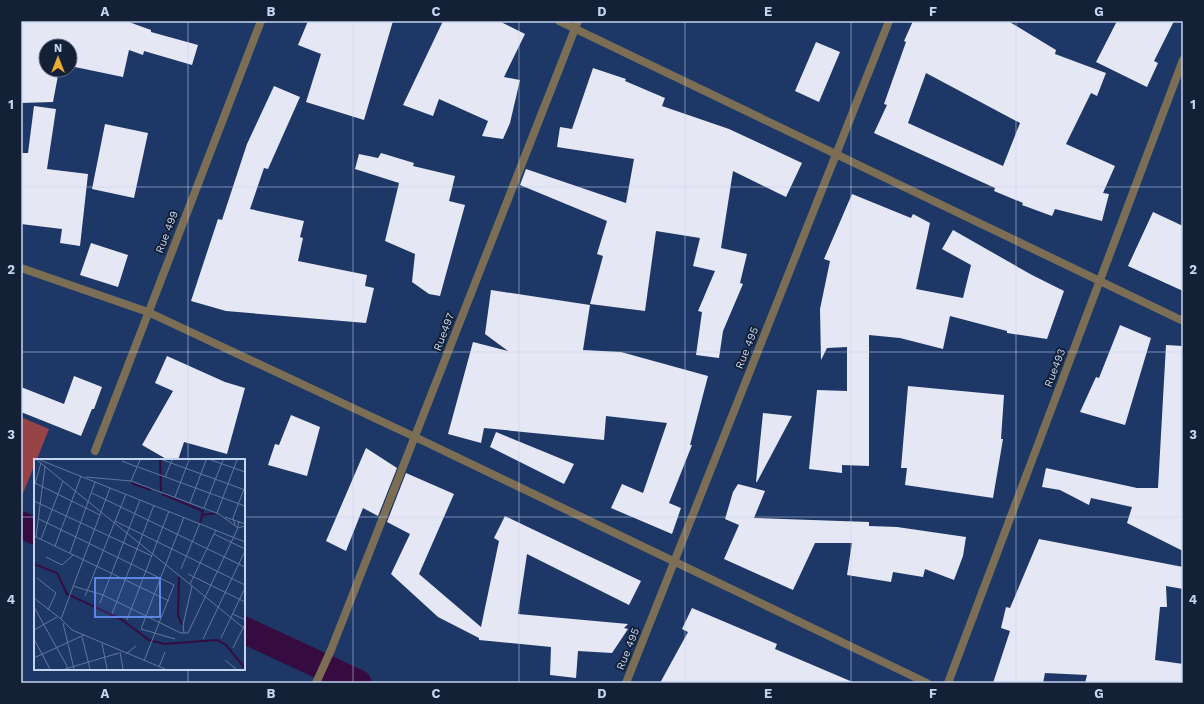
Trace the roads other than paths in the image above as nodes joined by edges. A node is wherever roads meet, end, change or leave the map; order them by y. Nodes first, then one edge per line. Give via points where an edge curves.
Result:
1 (261, 21) edge
2 (559, 21) edge
3 (889, 21) edge
4 (576, 25) edge
5 (1183, 60) edge
6 (836, 155) junction
7 (21, 268) edge
8 (1100, 280) junction
9 (148, 312) junction
10 (1183, 321) edge
11 (415, 437) junction
12 (95, 452) dead end
13 (675, 560) junction
14 (316, 683) edge
15 (626, 683) edge
16 (927, 683) edge
17 (948, 683) edge

1 - 9 street, Rue 499
2 - 4 street
3 - 6 street, Rue 495
4 - 6 street
4 - 11 street, Rue497
5 - 8 street, Rue493
6 - 8 street
6 - 13 street, Rue 495
7 - 9 street
8 - 10 street
8 - 17 street, Rue493
9 - 11 street
9 - 12 street, Rue 499
11 - 13 street
11 - 14 street, Rue497
13 - 15 street, Rue 495
13 - 16 street

